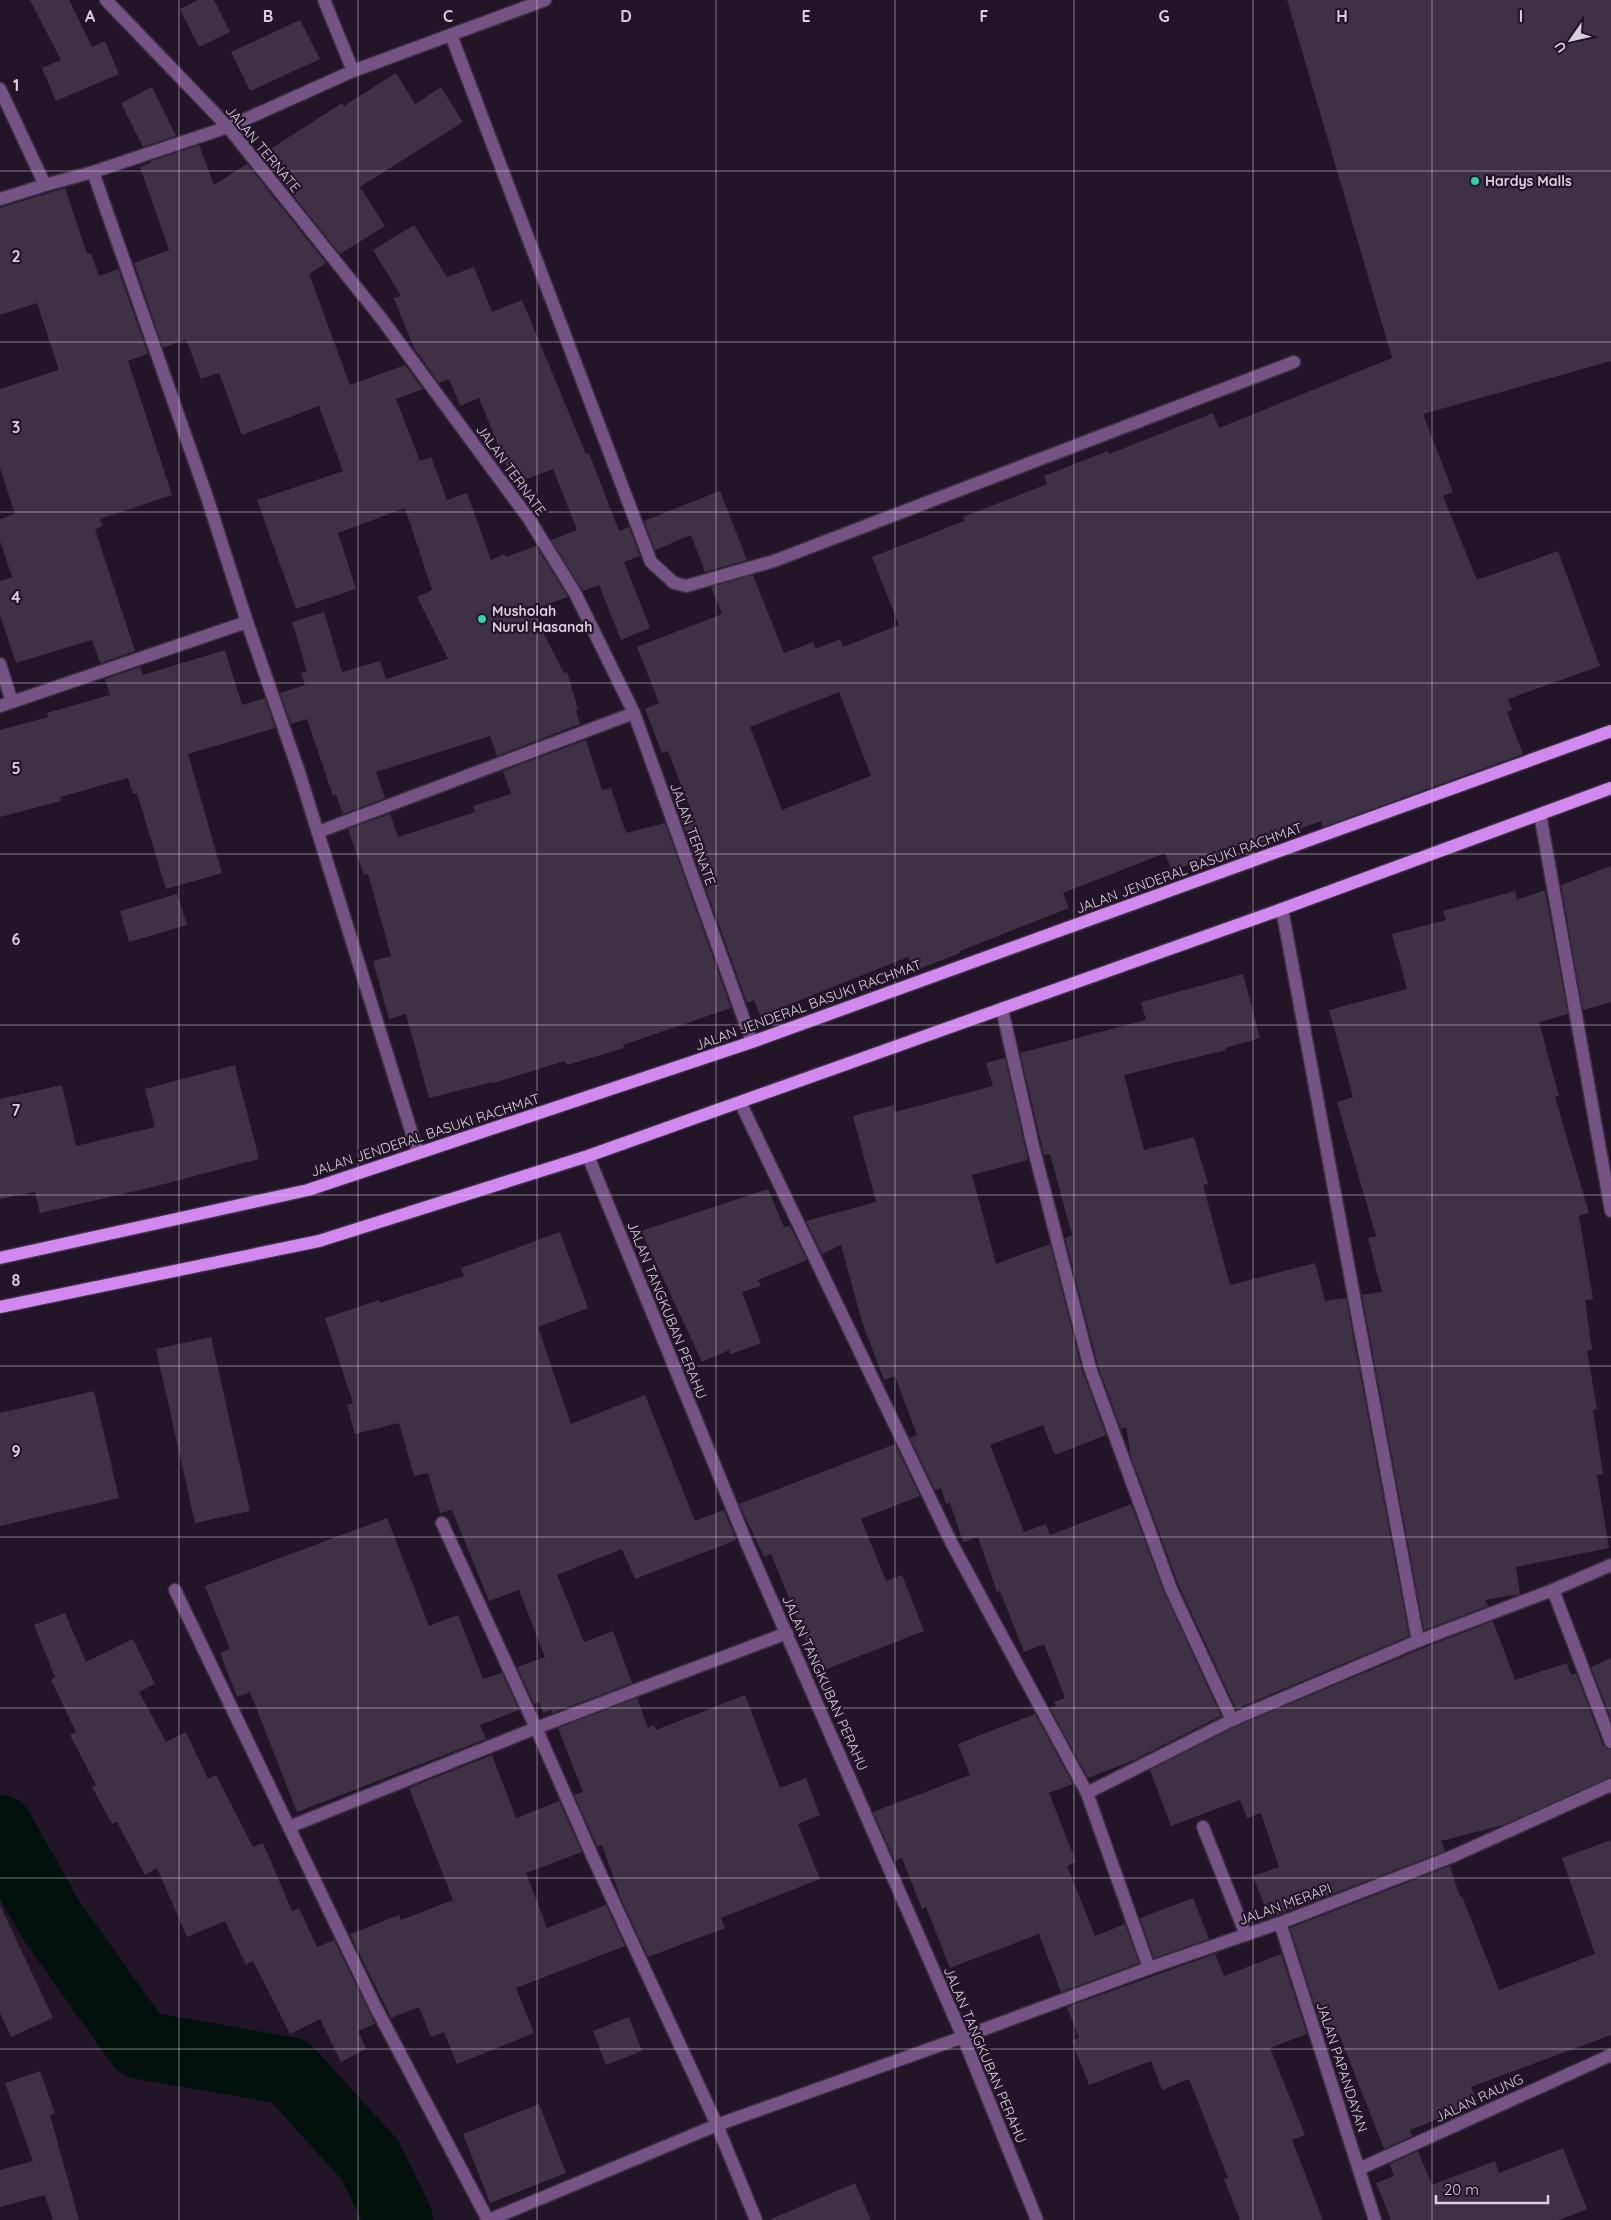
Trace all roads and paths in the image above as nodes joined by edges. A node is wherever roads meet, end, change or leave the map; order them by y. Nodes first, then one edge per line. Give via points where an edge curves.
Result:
1 (106, 0) edge
2 (324, 0) edge
3 (545, 0) edge
4 (451, 35) junction
5 (353, 71) junction
6 (0, 89) edge
7 (228, 127) junction
8 (93, 172) junction
9 (45, 184) junction
10 (0, 199) edge
11 (1294, 362) dead end
12 (248, 622) junction
13 (0, 664) edge
14 (6, 704) edge
15 (634, 713) junction
16 (1611, 731) edge
17 (1611, 788) edge
18 (1540, 814) junction
19 (318, 832) junction
20 (1282, 909) junction
21 (1002, 1008) junction
22 (752, 1042) junction
23 (740, 1102) junction
24 (418, 1153) junction
25 (588, 1156) junction
26 (1611, 1211) edge
27 (0, 1258) edge
28 (0, 1307) edge
29 (442, 1522) dead end
30 (1611, 1565) edge
31 (175, 1590) dead end
32 (1553, 1590) junction
33 (787, 1633) junction
34 (1418, 1641) junction
35 (1232, 1720) junction
36 (536, 1728) junction
37 (1611, 1742) edge
38 (1611, 1785) edge
39 (1087, 1793) junction
40 (289, 1827) junction
41 (1202, 1827) dead end
42 (1280, 1923) junction
43 (1246, 1935) junction
44 (1149, 1968) junction
45 (963, 2038) junction
46 (1611, 2055) edge
47 (718, 2125) junction
48 (1359, 2169) junction
49 (488, 2220) edge
50 (756, 2220) edge
51 (1037, 2220) edge
52 (1375, 2220) edge

1 - 7 street, JALAN TERNATE
2 - 5 street
3 - 4 street
4 - 5 street
4 - 11 street via 651,562 674,583 686,586 774,561
5 - 7 street
6 - 9 street
7 - 8 street
7 - 15 street, JALAN TERNATE via 380,318 529,519 575,594
8 - 9 street
8 - 12 street
9 - 10 street
12 - 14 street
12 - 19 street
13 - 14 street
15 - 19 street
15 - 22 street, JALAN TERNATE
16 - 22 main road, JALAN JENDERAL BASUKI RACHMAT
17 - 18 main road
18 - 20 main road
18 - 26 street
19 - 24 street
20 - 21 main road
20 - 34 street
21 - 23 main road
21 - 35 street via 1033,1146 1090,1368 1171,1589
22 - 24 main road, JALAN JENDERAL BASUKI RACHMAT
23 - 25 main road
23 - 39 street via 951,1542
24 - 27 main road, JALAN JENDERAL BASUKI RACHMAT via 308,1190
25 - 28 main road via 319,1241
25 - 33 street, JALAN TANGKUBAN PERAHU via 747,1544
29 - 36 street
30 - 32 street
31 - 40 street
32 - 34 street
32 - 37 street
33 - 36 street
33 - 45 street, JALAN TANGKUBAN PERAHU
34 - 35 street
35 - 39 street
36 - 40 street
36 - 47 street
38 - 42 street, JALAN MERAPI via 1451,1856
39 - 44 street
40 - 49 street via 375,2006
41 - 43 street
42 - 43 street, JALAN MERAPI
42 - 48 street, JALAN PAPANDAYAN
43 - 44 street, JALAN MERAPI
44 - 45 street, JALAN MERAPI
45 - 47 street, JALAN MERAPI
45 - 51 street, JALAN TANGKUBAN PERAHU
46 - 48 street, JALAN RAUNG
47 - 49 street, JALAN MERAPI
47 - 50 street
48 - 52 street, JALAN PAPANDAYAN

